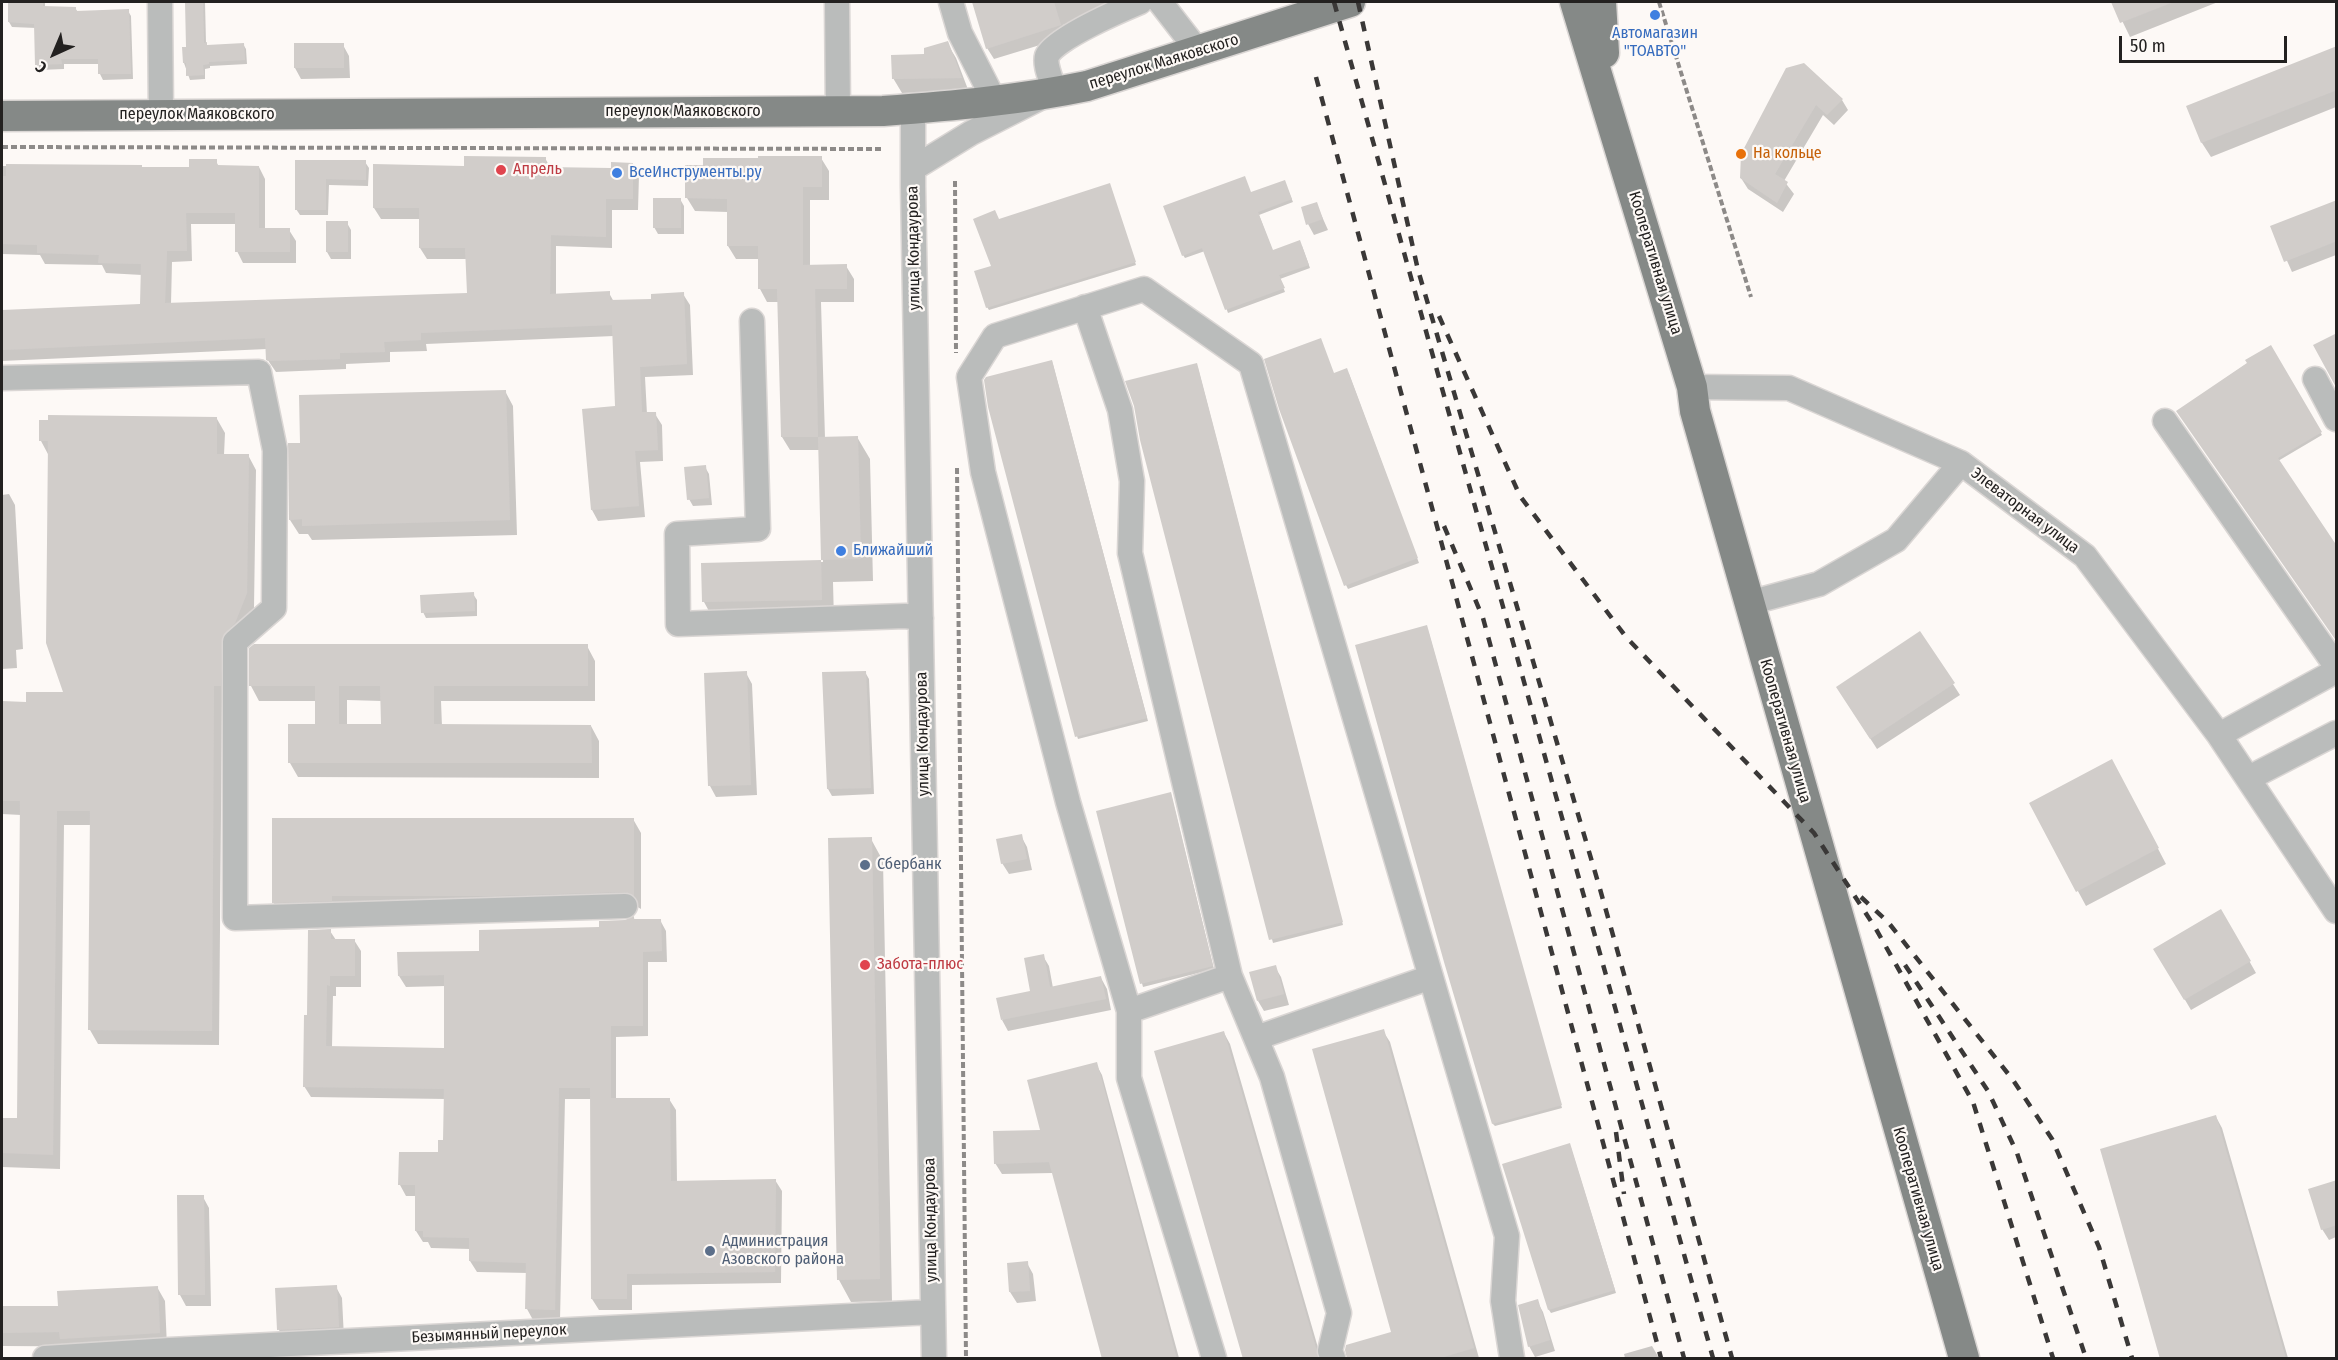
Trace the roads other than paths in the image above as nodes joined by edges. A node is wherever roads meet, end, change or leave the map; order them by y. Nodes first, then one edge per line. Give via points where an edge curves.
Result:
1 (160, 2) edge
2 (837, 2) edge
3 (951, 2) edge
4 (1140, 2) edge
5 (1160, 2) edge
6 (1350, 2) edge
7 (1575, 2) edge
8 (1601, 2) edge
9 (1198, 51) junction
10 (1051, 94) junction
11 (994, 100) junction
12 (1607, 104) junction
13 (913, 109) junction
14 (838, 111) junction
15 (160, 115) junction
16 (2, 116) edge
17 (914, 168) junction
18 (1085, 307) junction
19 (752, 321) dead end
20 (2, 378) edge
21 (2315, 379) dead end
22 (1692, 387) junction
23 (2337, 420) edge
24 (2165, 421) dead end
25 (1961, 463) junction
26 (1749, 603) junction
27 (921, 618) junction
28 (2337, 666) edge
29 (2337, 671) edge
30 (2337, 733) edge
31 (2219, 735) junction
32 (2249, 778) junction
33 (625, 906) dead end
34 (2337, 911) edge
35 (1230, 976) junction
36 (1431, 977) junction
37 (1129, 1011) junction
38 (1256, 1038) junction
39 (932, 1312) junction
40 (279, 1352) edge
41 (170, 1354) edge
42 (45, 1359) edge
43 (933, 1359) edge
44 (1214, 1359) edge
45 (1333, 1359) edge
46 (1512, 1359) edge
47 (1964, 1359) edge

1 - 15 street
2 - 14 street
3 - 11 street via 960,33
4 - 10 street via 1074,34 1051,51 1047,57
5 - 9 street
6 - 9 main road, переулок Маяковского
7 - 12 main road, Кооперативная улица
8 - 12 main road, Кооперативная улица
9 - 10 main road, переулок Маяковского
10 - 11 main road, переулок Маяковского
10 - 17 street via 971,133
11 - 13 main road, переулок Маяковского
12 - 22 main road, Кооперативная улица
13 - 14 main road, переулок Маяковского
13 - 17 street, улица Кондаурова
14 - 15 main road, переулок Маяковского
15 - 16 main road, переулок Маяковского
17 - 27 street, улица Кондаурова
18 - 35 street via 1120,410 1132,481 1130,553
18 - 36 street via 1144,289 1251,364
18 - 37 street via 994,336 969,377 986,483 1068,802
19 - 27 street via 758,529 677,534 678,624
20 - 33 street via 259,372 274,450 274,608 235,642 236,918
21 - 23 street
22 - 25 street, Элеваторная улица via 1789,388
22 - 26 main road, Кооперативная улица via 1695,411
24 - 28 street
25 - 26 street via 1896,540 1819,584
25 - 31 street, Элеваторная улица via 2085,556
26 - 47 main road, Кооперативная улица
27 - 39 street, улица Кондаурова
29 - 31 street
30 - 32 street
31 - 32 street, Элеваторная улица
32 - 34 street, Элеваторная улица
35 - 37 street
35 - 38 street
36 - 38 street
36 - 46 street via 1507,1236 1503,1301
37 - 44 street via 1129,1078
38 - 45 street via 1272,1077 1339,1313 1330,1351
39 - 40 street, Безымянный переулок
39 - 43 street, улица Кондаурова
40 - 41 street, Безымянный переулок
41 - 42 street, Безымянный переулок

